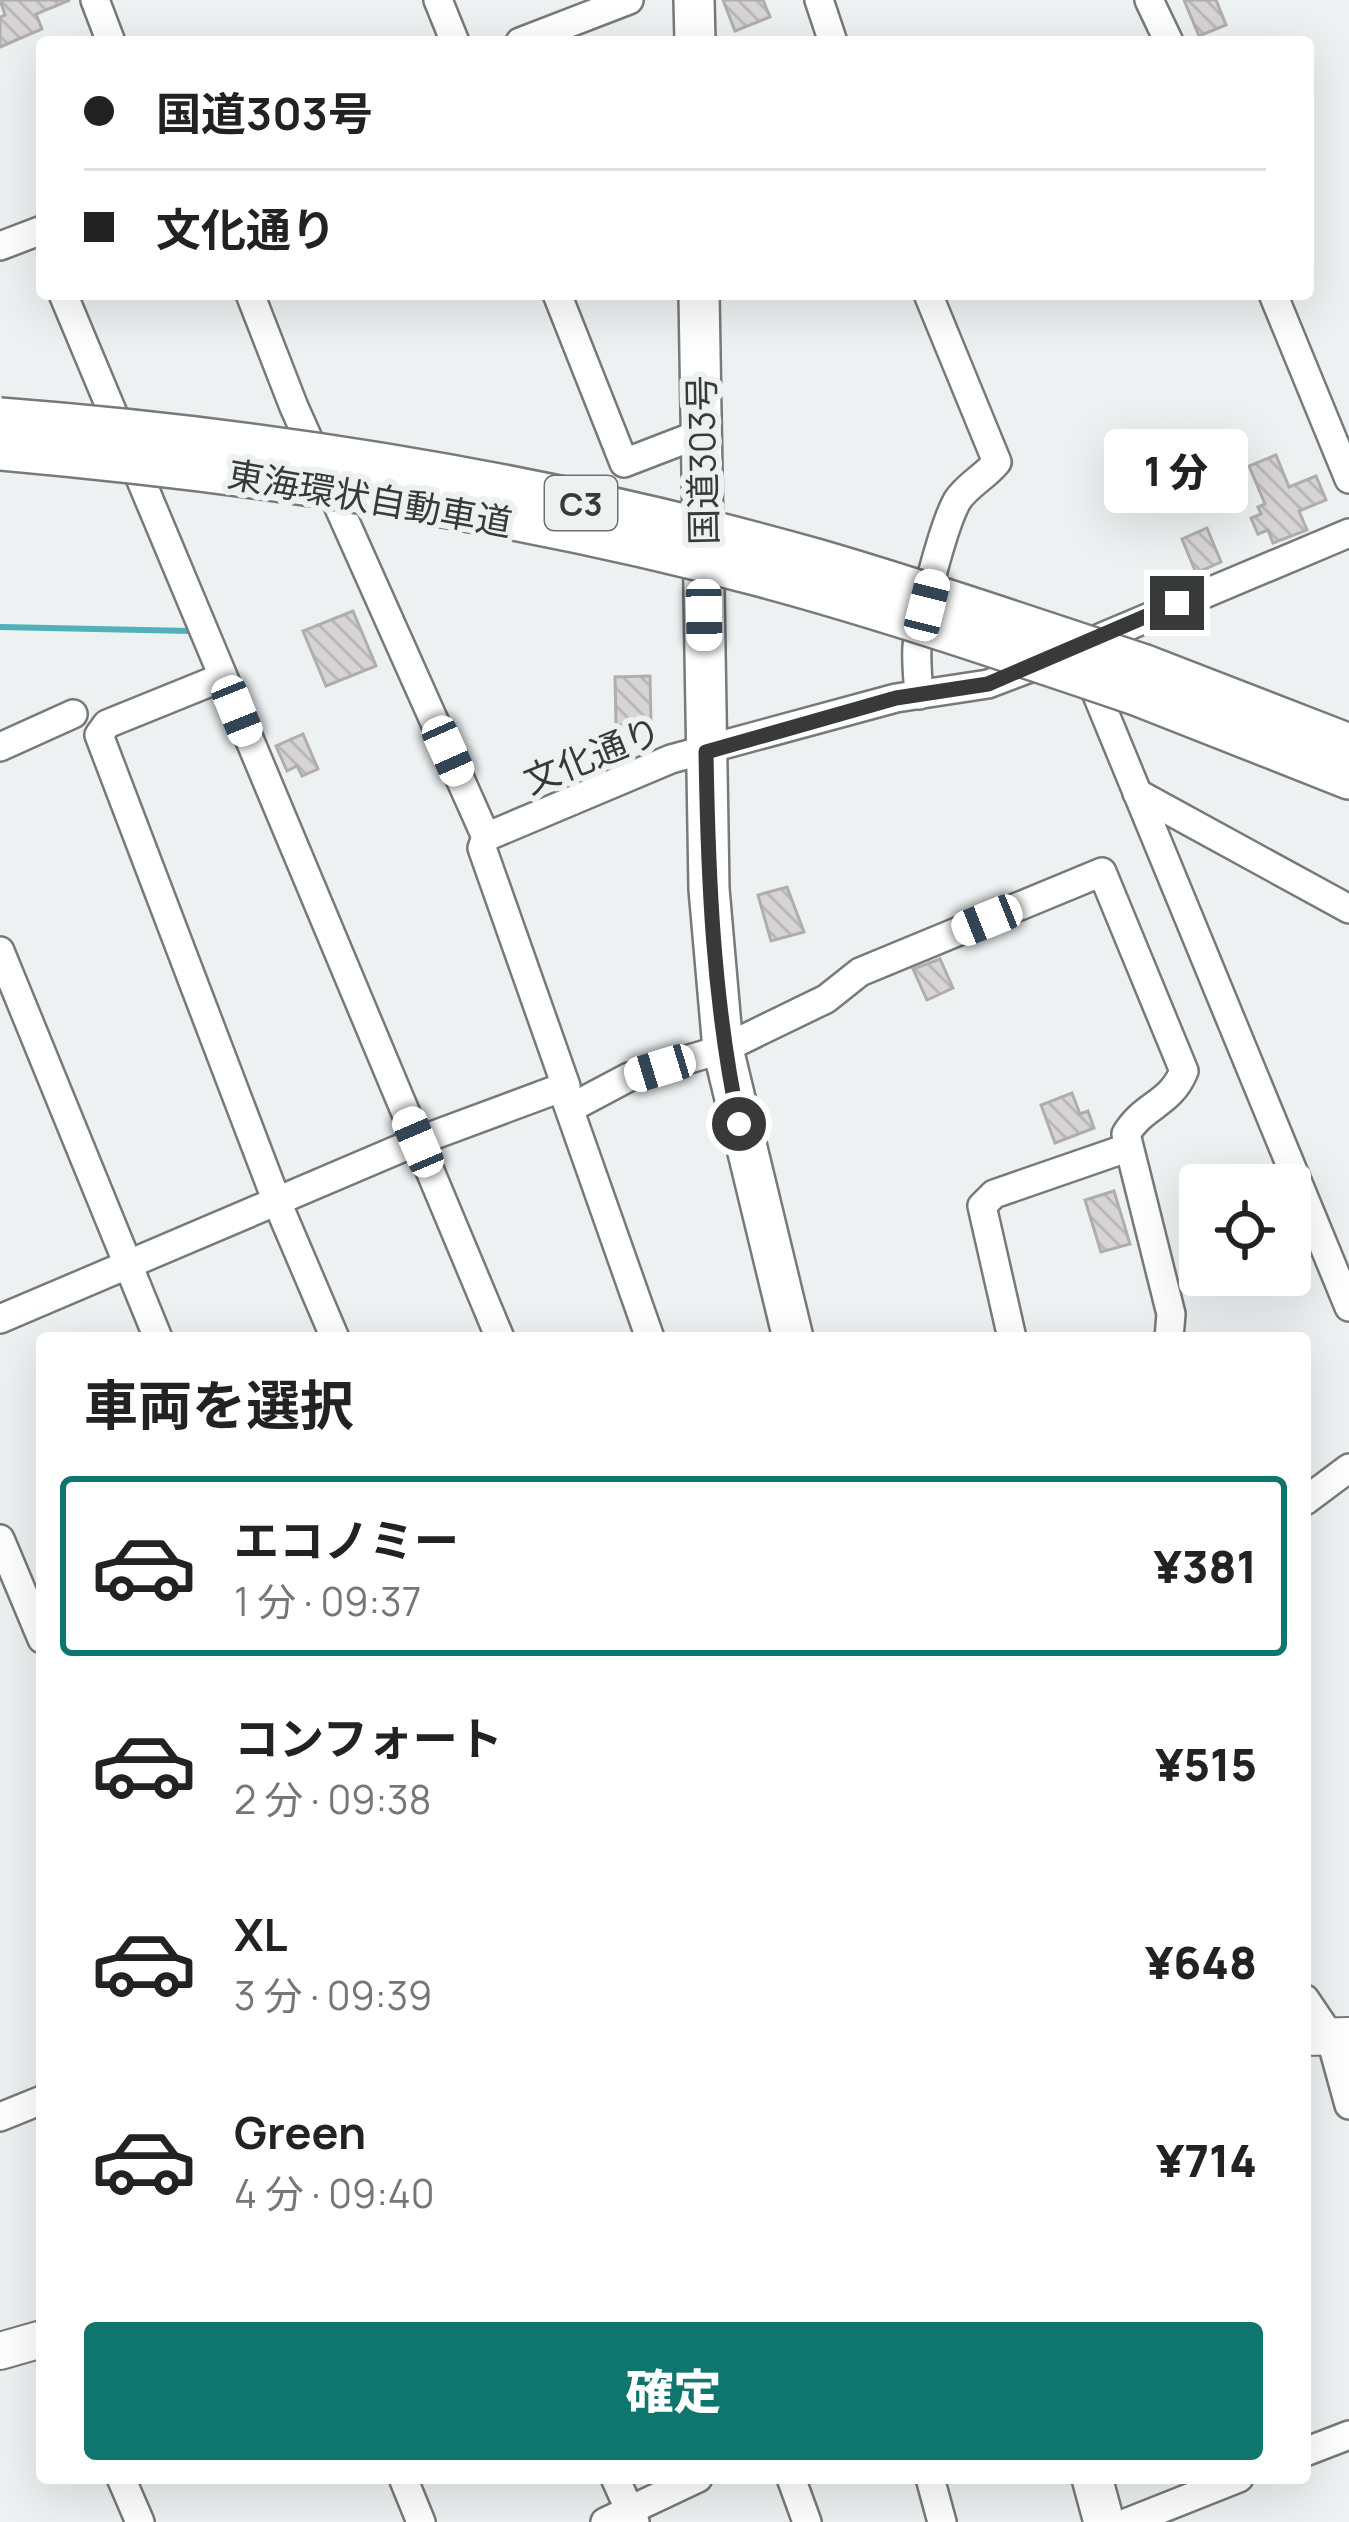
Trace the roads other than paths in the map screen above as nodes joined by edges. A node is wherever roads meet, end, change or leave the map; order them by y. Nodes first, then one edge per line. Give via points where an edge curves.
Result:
1 (94, 0) edge
2 (438, 0) edge
3 (629, 0) edge
4 (694, 0) edge
5 (819, 0) edge
6 (1149, 0) edge
7 (109, 36) edge
8 (453, 36) edge
9 (536, 36) edge
10 (695, 36) edge
11 (831, 36) edge
12 (1166, 36) edge
13 (36, 237) edge
14 (0, 246) edge
15 (66, 300) edge
16 (252, 300) edge
17 (558, 300) edge
18 (699, 300) edge
19 (930, 300) edge
20 (1275, 300) edge
21 (0, 418) edge
22 (701, 433) junction
23 (0, 450) edge
24 (1349, 479) edge
25 (1349, 533) edge
26 (1078, 648) junction
27 (223, 677) junction
28 (1141, 680) junction
29 (919, 695) junction
30 (74, 714) dead end
31 (1200, 719) junction
32 (1349, 744) edge
33 (0, 747) edge
34 (706, 752) junction
35 (1349, 779) edge
36 (1137, 793) junction
37 (1349, 803) edge
38 (486, 837) junction
39 (1349, 909) edge
40 (0, 951) edge
41 (723, 1049) junction
42 (418, 1142) junction
43 (1127, 1148) junction
44 (277, 1202) junction
45 (127, 1265) junction
46 (1349, 1307) edge
47 (0, 1318) edge
48 (155, 1332) edge
49 (332, 1332) edge
50 (497, 1332) edge
51 (648, 1332) edge
52 (792, 1332) edge
53 (1011, 1332) edge
54 (1170, 1332) edge
55 (1349, 1468) edge
56 (1311, 1496) edge
57 (0, 1539) edge
58 (36, 1626) edge
59 (1311, 2009) edge
60 (1328, 2036) edge
61 (36, 2102) edge
62 (1349, 2105) edge
63 (0, 2116) edge
64 (36, 2343) edge
65 (0, 2351) edge
66 (1349, 2435) edge
67 (1311, 2450) edge
68 (124, 2484) edge
69 (405, 2484) edge
70 (616, 2484) edge
71 (687, 2484) edge
72 (793, 2484) edge
73 (932, 2484) edge
74 (1094, 2484) edge
75 (1224, 2484) edge
76 (623, 2518) edge
77 (140, 2522) edge
78 (421, 2522) edge
79 (807, 2522) edge
80 (942, 2522) edge
81 (1103, 2522) edge
82 (1128, 2522) edge

1 - 7 street
2 - 8 street
3 - 9 street
4 - 10 highway
5 - 11 street
6 - 12 street
13 - 14 street
15 - 27 street
16 - 38 street
17 - 22 street via 624,463
18 - 22 highway, 国道303号
19 - 29 street via 997,462 967,488 948,525 917,645
20 - 24 street
21 - 28 highway, 東海環状自動車道 / C3, bridge via 434,472 622,512 814,559
22 - 34 highway, 国道303号
23 - 28 highway, 東海環状自動車道 / C3, bridge via 218,472 574,534
25 - 26 street, 文化通り
26 - 29 street, 文化通り via 988,684
26 - 36 street
27 - 42 street
27 - 44 street via 107,724 99,735
28 - 31 highway, 東海環状自動車道 / C3
28 - 32 highway, 東海環状自動車道 / C3
29 - 34 street, 文化通り
30 - 33 street
31 - 35 highway, 東海環状自動車道 / C3
31 - 37 highway
34 - 38 street, 文化通り via 671,759
34 - 41 highway, 国道303号
36 - 39 street
36 - 46 street
38 - 42 street via 482,848 566,1086
40 - 45 street
41 - 43 street via 826,999 860,972 1102,872 1184,1071 1175,1091 1136,1118
41 - 51 street via 629,1077 580,1103 565,1096
41 - 52 highway, 国道303号
42 - 44 street
42 - 50 street
43 - 53 street via 994,1194 982,1206
43 - 54 street
44 - 45 street
44 - 49 street
45 - 47 street
45 - 48 street
55 - 56 street
57 - 58 street
59 - 60 street
60 - 62 street
61 - 63 street
64 - 65 main road
66 - 67 street
68 - 77 street
69 - 78 street
70 - 76 street
71 - 76 street
72 - 79 street
73 - 80 street
74 - 81 highway
75 - 82 street

